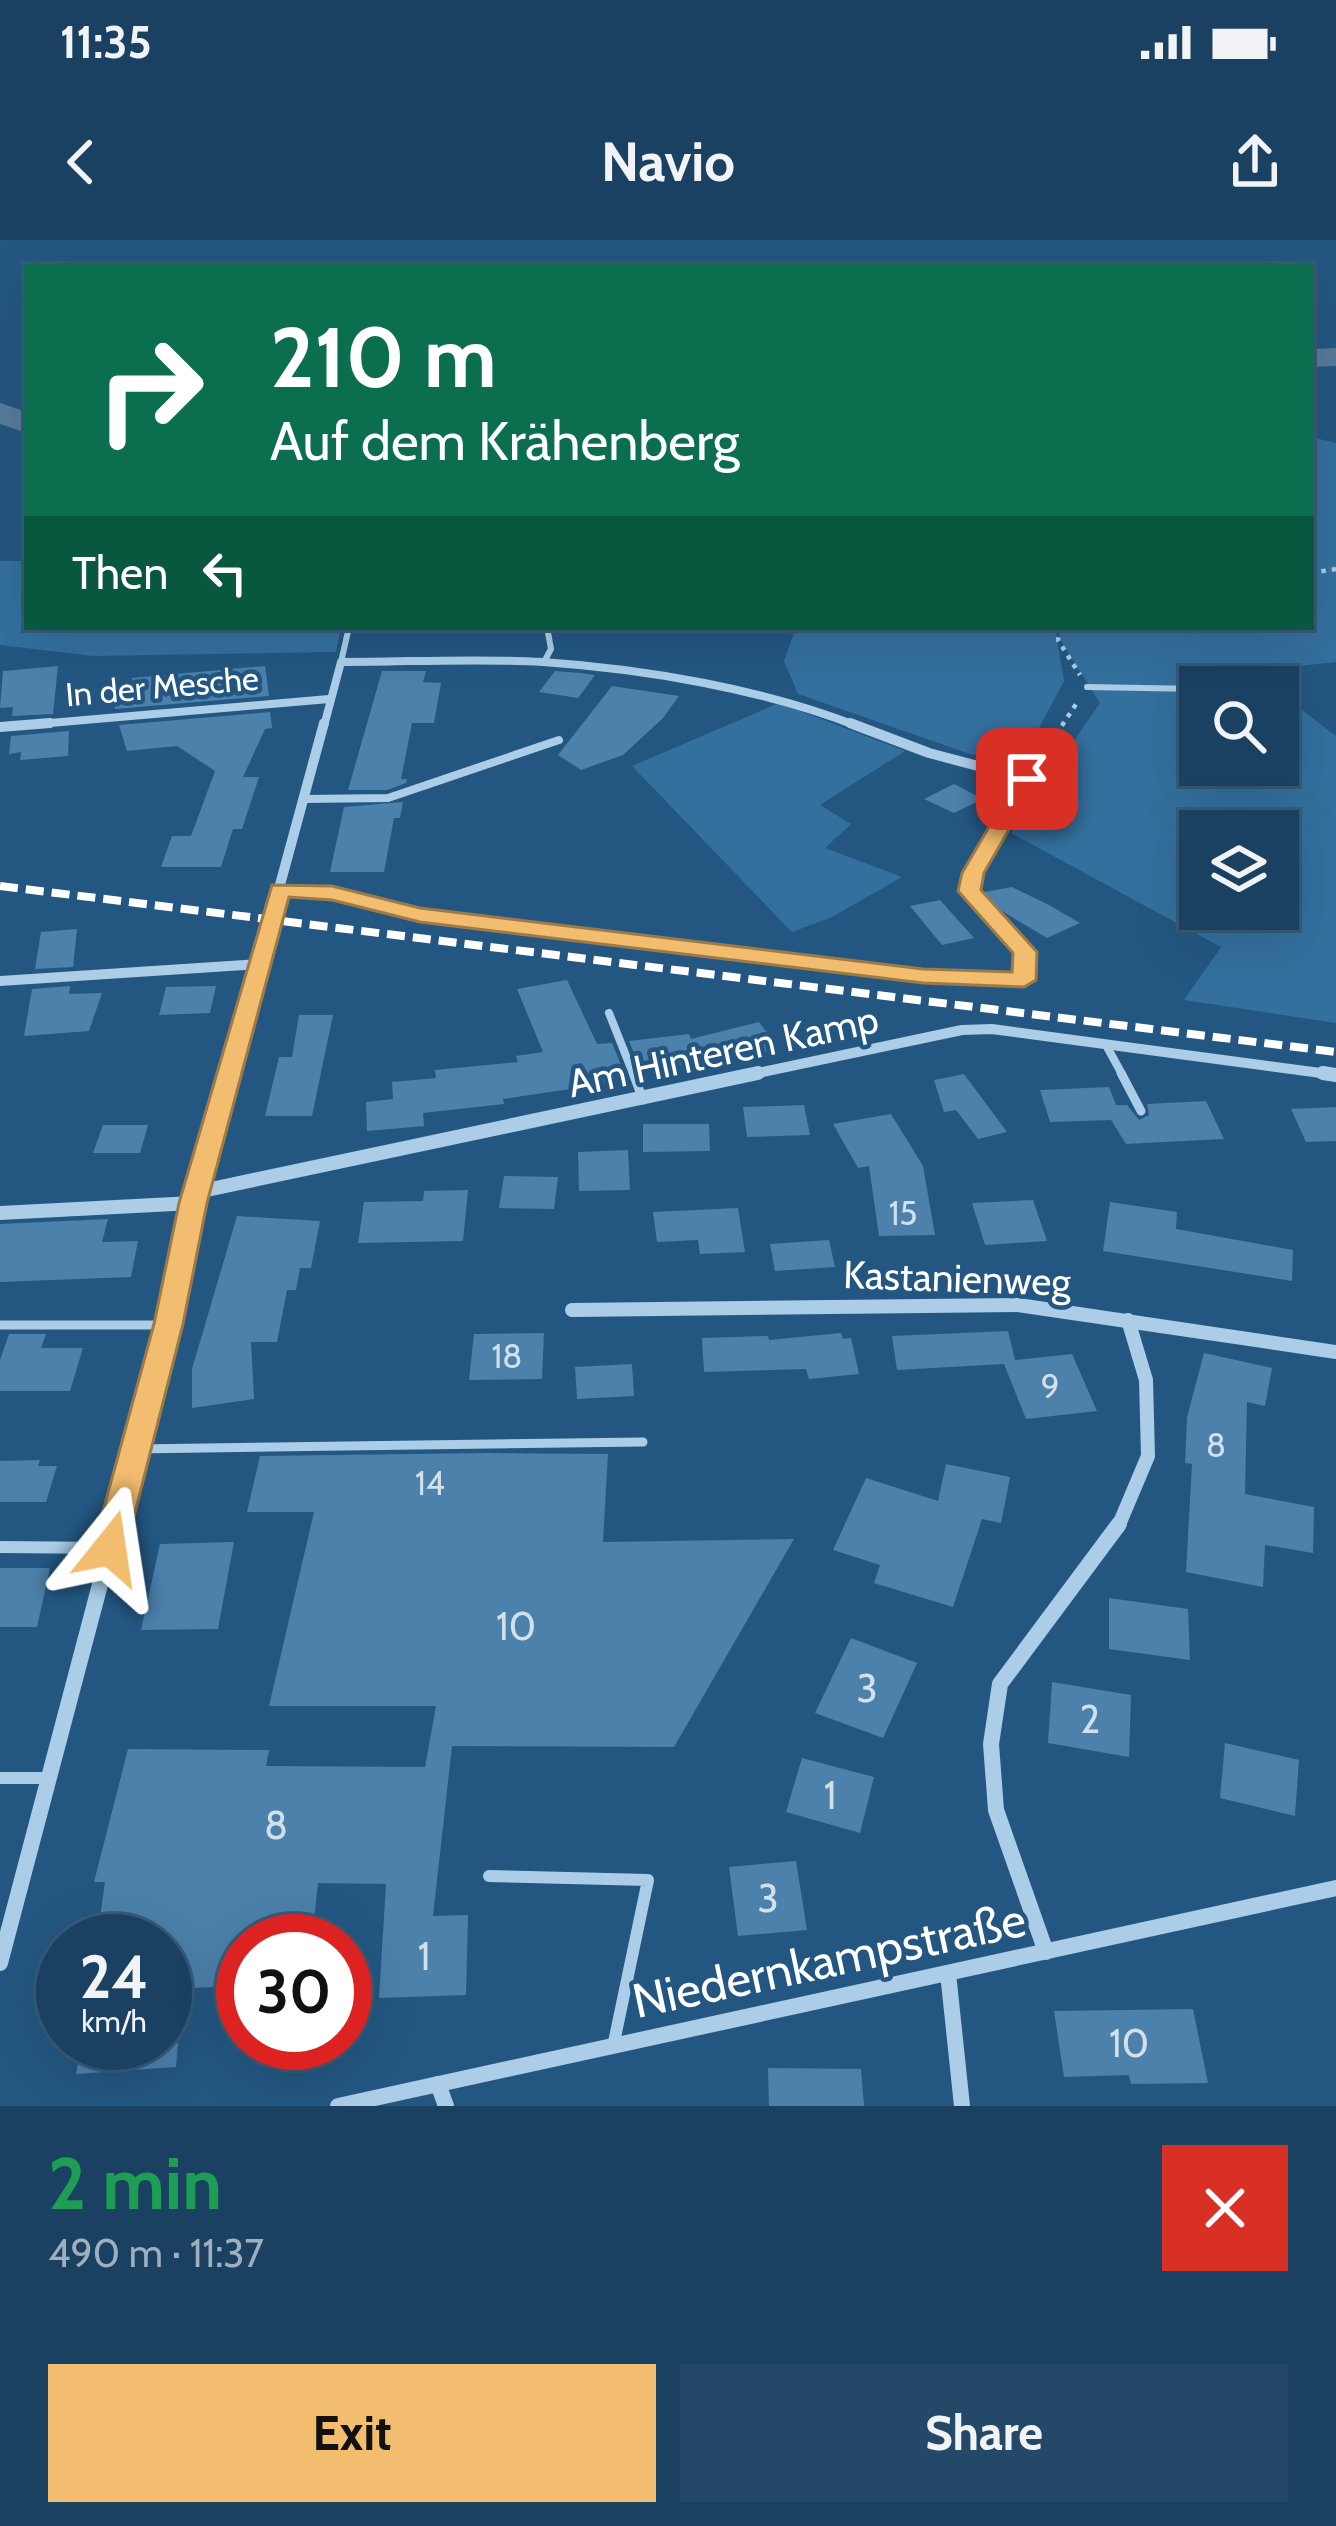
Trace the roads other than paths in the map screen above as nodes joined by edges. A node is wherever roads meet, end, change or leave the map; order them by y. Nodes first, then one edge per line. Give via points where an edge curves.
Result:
1 (349, 630) edge
2 (548, 630) edge
3 (341, 662) junction
4 (544, 662) junction
5 (1087, 687) road end
6 (1179, 689) edge
7 (329, 699) junction
8 (0, 727) edge
9 (559, 740) dead end
10 (304, 799) junction
11 (280, 890) junction
12 (261, 964) junction
13 (0, 981) edge
14 (609, 1013) dead end
15 (1106, 1045) junction
16 (1336, 1075) edge
17 (643, 1100) junction
18 (1141, 1111) dead end
19 (195, 1198) junction
20 (0, 1213) edge
21 (572, 1310) dead end
22 (1128, 1320) junction
23 (169, 1324) junction
24 (0, 1325) edge
25 (1336, 1352) edge
26 (643, 1442) dead end
27 (136, 1449) junction
28 (0, 1547) edge
29 (110, 1548) junction
30 (0, 1778) edge
31 (49, 1778) junction
32 (489, 1876) dead end
33 (1336, 1888) edge
34 (1046, 1952) junction
35 (0, 1963) edge
36 (948, 1972) junction
37 (613, 2047) junction
38 (438, 2084) junction
39 (338, 2106) edge
40 (446, 2106) edge
41 (962, 2106) edge

1 - 3 lane
2 - 4 lane
3 - 4 street
3 - 7 street
4 - 11 street via 768,694 1027,779 970,891 1025,952 1024,980 969,981 420,915 332,893
5 - 6 lane
7 - 8 street, In der Mesche
7 - 10 street
9 - 10 lane via 388,798
10 - 11 street
11 - 12 street
12 - 13 street
12 - 19 street
14 - 17 lane
15 - 16 street, Am Hinteren Kamp
15 - 17 street, Am Hinteren Kamp via 962,1030
15 - 18 lane
17 - 19 street, Am Hinteren Kamp
19 - 20 street, Am Hinteren Kamp
19 - 23 street
21 - 22 street, Kastanienweg via 1018,1305
22 - 25 street, Kastanienweg
22 - 34 street via 1146,1380 1148,1456 1117,1529 1000,1684 991,1744 996,1810
23 - 24 lane
23 - 27 street
26 - 27 lane
27 - 29 street
28 - 29 lane
29 - 31 street
30 - 31 lane
31 - 35 street
32 - 37 lane via 649,1880
33 - 34 street, Niedernkampstraße
34 - 36 street, Niedernkampstraße
36 - 37 street, Niedernkampstraße
36 - 41 street
37 - 38 street, Niedernkampstraße
38 - 39 street, Niedernkampstraße
38 - 40 street

